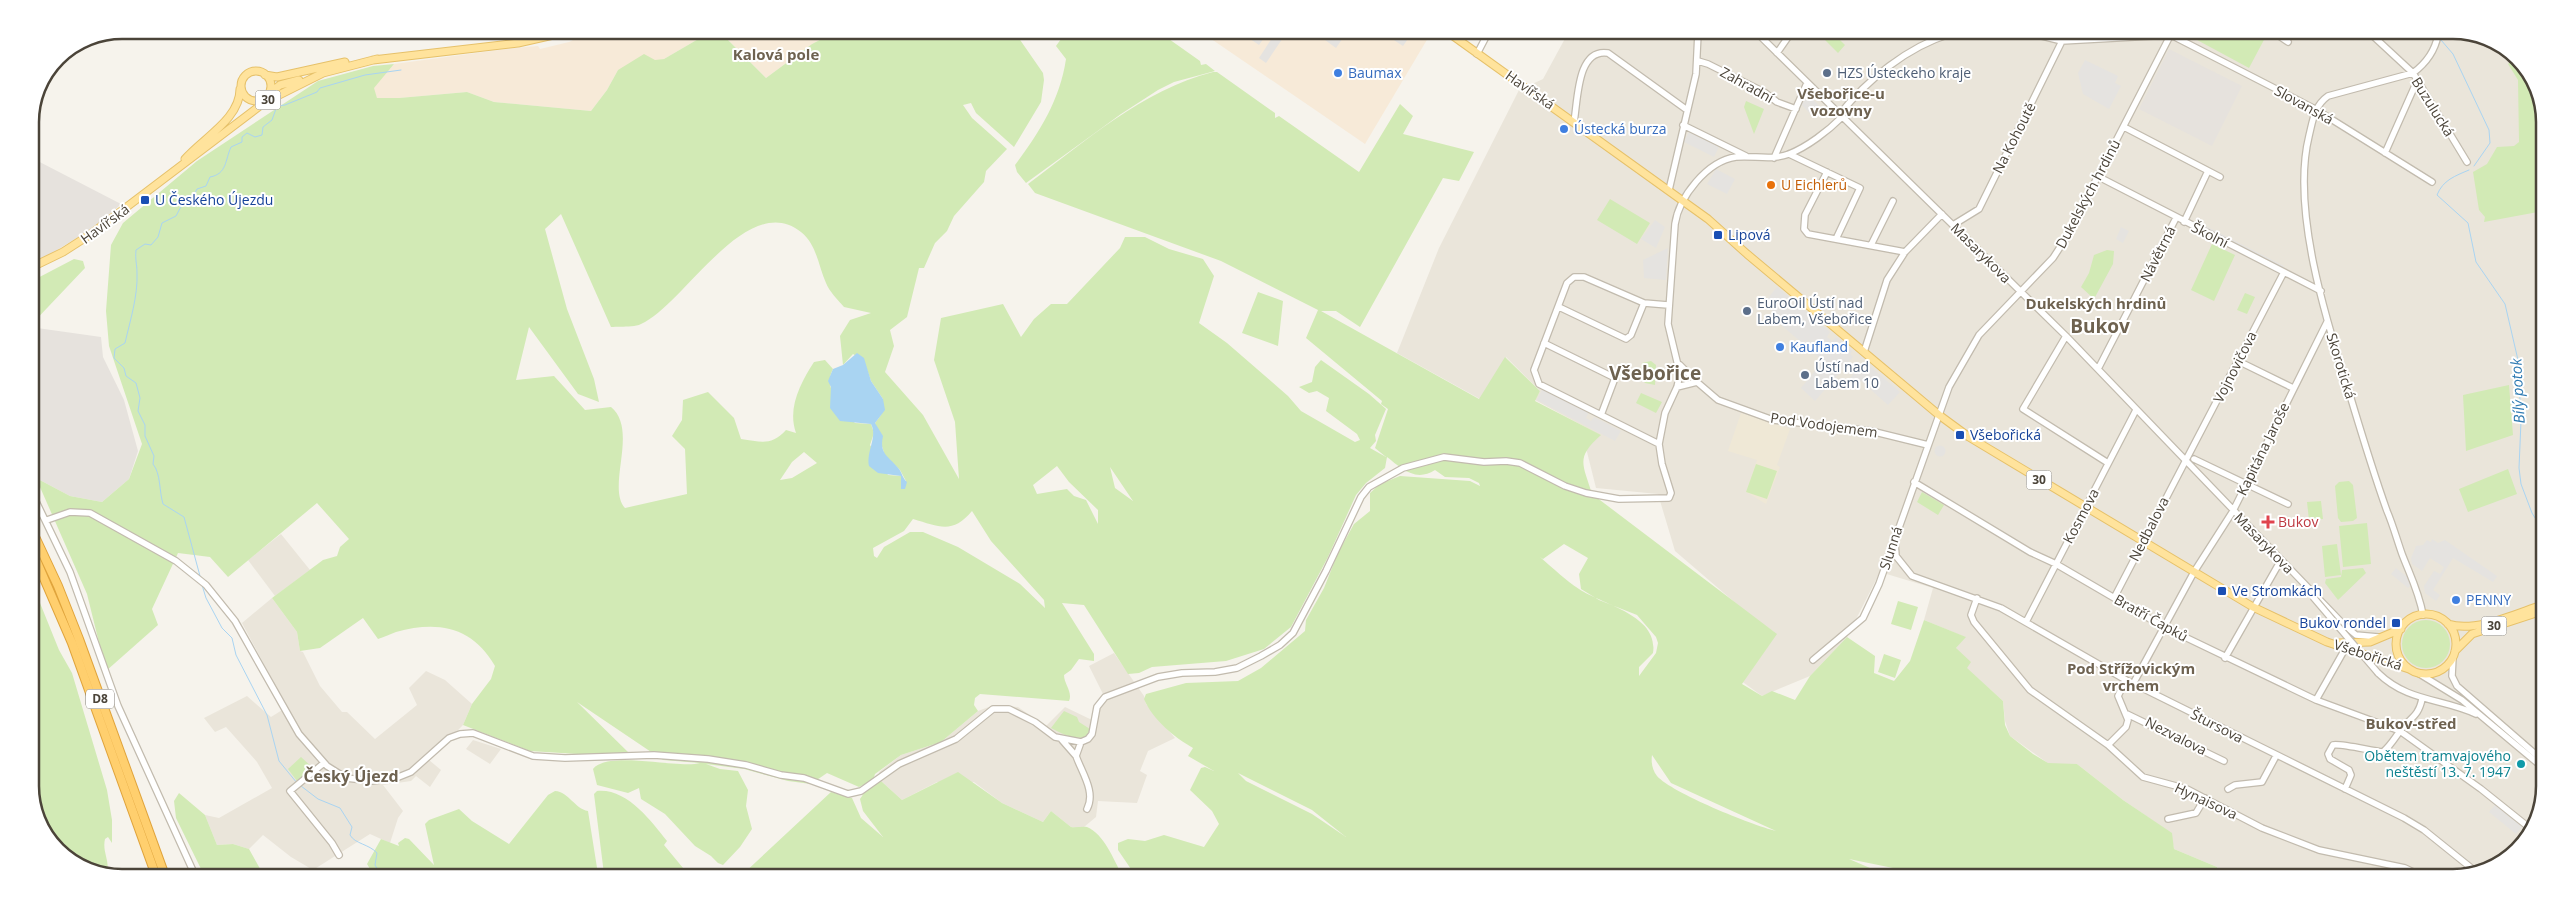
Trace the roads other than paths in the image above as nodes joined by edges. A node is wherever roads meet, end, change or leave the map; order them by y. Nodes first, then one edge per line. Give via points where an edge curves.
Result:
1 (536, 39) edge
2 (1457, 39) edge
3 (1485, 39) edge
4 (1698, 39) edge
5 (1763, 39) edge
6 (1787, 39) edge
7 (1938, 39) edge
8 (2054, 39) edge
9 (2093, 39) edge
10 (2168, 39) edge
11 (2181, 39) edge
12 (2284, 39) edge
13 (2377, 39) edge
14 (2436, 39) edge
15 (2062, 41) junction
16 (2288, 42) dead end
17 (1777, 53) junction
18 (1478, 54) junction
19 (377, 59) junction
20 (1698, 61) junction
21 (2412, 74) junction
22 (265, 75) junction
23 (314, 76) junction
24 (2417, 81) junction
25 (1807, 83) junction
26 (240, 89) junction
27 (269, 94) junction
28 (260, 100) junction
29 (1796, 109) junction
30 (2315, 109) junction
31 (1687, 110) junction
32 (1841, 116) junction
33 (1574, 122) junction
34 (236, 123) junction
35 (1683, 125) junction
36 (2124, 127) junction
37 (2385, 153) junction
38 (1790, 154) junction
39 (1748, 157) junction
40 (1774, 158) junction
41 (2466, 162) dead end
42 (174, 171) junction
43 (2208, 171) junction
44 (1827, 172) junction
45 (2099, 177) junction
46 (2220, 177) dead end
47 (2432, 182) dead end
48 (1669, 190) junction
49 (1684, 200) junction
50 (1893, 201) dead end
51 (1942, 214) junction
52 (2176, 218) junction
53 (2184, 222) junction
54 (1954, 225) junction
55 (1836, 239) junction
56 (1871, 245) junction
57 (1905, 252) junction
58 (39, 263) edge
59 (2284, 272) junction
60 (2321, 291) junction
61 (2021, 292) junction
62 (1644, 303) junction
63 (1668, 305) junction
64 (1559, 307) junction
65 (2327, 322) junction
66 (2066, 336) junction
67 (1544, 343) junction
68 (1864, 352) junction
69 (2238, 362) junction
70 (1680, 365) junction
71 (2098, 369) junction
72 (1697, 382) junction
73 (1677, 387) junction
74 (2293, 388) junction
75 (2136, 410) junction
76 (1601, 415) junction
77 (1938, 415) junction
78 (1659, 444) junction
79 (1928, 445) junction
80 (2194, 458) dead end
81 (2184, 460) junction
82 (2108, 463) junction
83 (1914, 482) junction
84 (2246, 484) junction
85 (2288, 504) dead end
86 (39, 505) edge
87 (2085, 508) junction
88 (2233, 511) junction
89 (47, 520) junction
90 (1896, 535) junction
91 (2142, 543) junction
92 (39, 545) edge
93 (2281, 560) junction
94 (2056, 564) junction
95 (39, 567) edge
96 (2194, 572) junction
97 (2305, 585) junction
98 (1977, 598) junction
99 (2114, 598) junction
100 (2253, 607) junction
101 (2536, 611) edge
102 (2536, 612) edge
103 (2423, 615) junction
104 (2026, 622) junction
105 (2447, 623) junction
106 (2164, 627) junction
107 (2401, 629) junction
108 (2387, 636) junction
109 (2328, 642) junction
110 (2345, 649) junction
111 (2454, 655) junction
112 (2225, 658) junction
113 (1813, 660) dead end
114 (2409, 668) junction
115 (2418, 673) junction
116 (2126, 680) junction
117 (2133, 684) junction
118 (2422, 699) junction
119 (2316, 700) junction
120 (2127, 714) junction
121 (2483, 718) junction
122 (2400, 731) junction
123 (1062, 740) junction
124 (1081, 742) junction
125 (2108, 745) junction
126 (2536, 755) edge
127 (1076, 756) junction
128 (2276, 756) junction
129 (2224, 761) dead end
130 (324, 763) junction
131 (2536, 763) edge
132 (2228, 789) dead end
133 (2346, 789) junction
134 (2205, 798) junction
135 (1087, 809) dead end
136 (2168, 819) dead end
137 (2526, 825) edge
138 (339, 855) dead end
139 (2470, 867) edge
140 (154, 869) edge
141 (163, 869) edge
142 (192, 869) edge
143 (2407, 869) edge

1 - 19 main road, Havířská / 30
2 - 18 main road, Havířská / 30
3 - 18 street
4 - 20 street
5 - 17 street, Masarykova
6 - 17 street
7 - 32 street via 1923,45 1880,74 1853,98
8 - 15 street
9 - 15 street
10 - 36 street, Dukelských hrdinů
11 - 30 street, Slovanská
12 - 16 street
13 - 21 street, Buzulucká
14 - 21 street via 2422,66
15 - 54 street, Na Kohoutě via 1979,209
17 - 25 street, Masarykova
18 - 33 main road, Havířská / 30
19 - 22 main road, Havířská / 30 via 327,65 275,77
19 - 23 main road, Havířská / 30
20 - 29 street, Zahradní
20 - 31 street
21 - 24 street, Buzulucká
21 - 30 street via 2328,96
22 - 26 main road, Havířská / 30 via 248,72 241,79
22 - 27 main road, 30 via 272,83
23 - 27 main road, Havířská / 30 via 284,84
23 - 34 main road, Havířská / 30 via 272,98
24 - 37 street
24 - 41 street, Buzulucká
25 - 29 street
25 - 32 street, Masarykova
26 - 28 main road, 30 via 249,98
26 - 42 main road, Havířská / 30 via 233,113
27 - 28 main road, Havířská / 30
28 - 34 main road, Havířská / 30 via 250,106
29 - 40 street
30 - 37 street, Slovanská
30 - 60 street, Skorotická via 2303,157 2302,183
31 - 33 street via 1608,53 1600,51 1584,65
31 - 35 street
32 - 38 street via 1812,141
32 - 51 street, Masarykova
33 - 48 main road, Havířská / 30
34 - 42 main road, Havířská / 30
35 - 39 street
35 - 48 street
36 - 43 street
36 - 45 street, Dukelských hrdinů
37 - 47 street, Slovanská
38 - 40 street
38 - 44 street
39 - 40 street
39 - 49 street via 1726,159 1716,165 1699,179
42 - 58 main road, Havířská / 30 via 83,240
43 - 46 street
43 - 53 street
44 - 55 street via 1860,188
44 - 55 street via 1803,222 1808,234
45 - 52 street, Školní
45 - 61 street, Dukelských hrdinů via 2053,258
48 - 49 main road, Havířská / 30
49 - 63 street via 1674,224
49 - 68 main road, Všebořická / 30
50 - 56 street
51 - 54 street, Masarykova
51 - 57 street
52 - 53 street, Školní
52 - 71 street, Návětrná
53 - 59 street, Školní
54 - 61 street, Masarykova
55 - 56 street
56 - 57 street
57 - 68 street via 1887,280
59 - 60 street, Školní
59 - 69 street, Vojnovičova
60 - 65 street, Skorotická
61 - 66 street, Masarykova
61 - 77 street, Dukelských hrdinů via 1979,335 1949,386
62 - 63 street
62 - 64 street via 1579,276 1567,283
62 - 64 street via 1631,335 1626,339
63 - 70 street via 1668,324
64 - 67 street
65 - 74 street, Kapitána Jaroše
65 - 103 street, Skorotická via 2377,481 2402,554 2419,591
66 - 71 street, Masarykova
66 - 82 street via 2023,409
67 - 76 street via 1534,370 1539,384
67 - 76 street via 1615,378
68 - 77 main road, Všebořická / 30
69 - 74 street, Kapitána Jaroše
69 - 81 street, Vojnovičova
70 - 72 street, Pod Vodojemem
70 - 73 street
71 - 75 street, Masarykova
72 - 73 street
72 - 79 street, Pod Vodojemem via 1718,400 1773,420 1871,431
73 - 78 street via 1665,413
74 - 84 street, Kapitána Jaroše
75 - 81 street, Masarykova
75 - 82 street, Kosmova
76 - 78 street
77 - 79 street, Slunná
77 - 87 main road, Všebořická / 30
78 - 124 street via 1671,493 1666,499 1619,499 1574,490 1520,463 1506,461 1444,457 1403,468 1369,486 1360,497 1293,633 1280,645 1237,668 1158,677 1105,697 1097,707 1092,734
79 - 83 street, Slunná
80 - 84 street
81 - 88 street, Masarykova
81 - 91 street, Nedbalova
82 - 87 street, Kosmova
83 - 90 street, Slunná
83 - 94 street, Bratří Čapků via 2030,552
84 - 85 street
84 - 88 street, Kapitána Jaroše
86 - 89 street
87 - 91 main road, Všebořická / 30
87 - 94 street, Kosmova
88 - 93 street, Masarykova
88 - 96 street, Kapitána Jaroše
89 - 130 street via 70,512 90,514 176,561 206,585 235,621 299,734
89 - 142 street via 73,579 118,706
90 - 98 street, Štursova via 1896,556 1912,576
90 - 113 street, Slunná via 1863,618
91 - 96 main road, Všebořická / 30
91 - 99 street, Nedbalova
92 - 141 highway, D8 via 79,639
93 - 97 street, Masarykova
93 - 100 street
94 - 99 street, Bratří Čapků
94 - 104 street, Kosmova
95 - 140 highway, D8 via 72,643
96 - 100 main road, Všebořická / 30
96 - 106 street, Kapitána Jaroše
97 - 108 street, Masarykova via 2356,635 2369,638
97 - 118 street, Masarykova, bridge via 2378,673 2398,689
98 - 104 street, Štursova
98 - 125 street, Hynaisova via 1971,615 1974,622 2020,680
99 - 106 street, Bratří Čapků
100 - 109 main road, Všebořická / 30
100 - 112 street
101 - 105 main road, 30 via 2470,627
102 - 111 main road, 30 via 2472,634
103 - 105 main road, 30 via 2436,616
103 - 107 main road, 30 via 2410,620
104 - 116 street, Štursova
105 - 111 main road via 2455,636
106 - 112 street, Bratří Čapků
106 - 117 street, Kapitána Jaroše
107 - 108 main road, Všebořická / 30
107 - 114 main road via 2397,648
108 - 109 main road, Všebořická / 30 via 2361,643
109 - 110 main road, Všebořická / 30
110 - 114 main road, Všebořická / 30
110 - 119 street
111 - 115 main road, 30 via 2439,671
111 - 126 street via 2452,676 2457,686
112 - 119 street, Bratří Čapků
114 - 115 main road, 30
115 - 121 street, Masarykova via 2452,692
116 - 117 street, Štursova
116 - 120 street via 2118,696
117 - 128 street, Štursova
118 - 121 street, Masarykova via 2452,705
118 - 122 street via 2418,714
119 - 122 street, Bratří Čapků
120 - 125 street, Nezvalova via 2126,727
120 - 129 street, Nezvalova
121 - 131 street, Masarykova
122 - 133 street via 2394,743 2383,752 2332,745 2328,754 2330,759 2349,770 2351,776
122 - 137 street, Bratří Čapků
123 - 124 street
123 - 127 street
123 - 130 street via 1023,715 1009,709 993,709 956,739 900,764 861,790 848,794 804,778 708,760 654,754 565,758 532,756 473,733 449,738 412,772 396,778 372,781 346,778
124 - 127 street
125 - 134 street, Hynaisova via 2143,778 2187,789
127 - 135 street via 1092,800
128 - 132 street via 2262,782 2235,785
128 - 133 street, Štursova
130 - 138 street via 290,791
133 - 139 street, Štursova via 2424,830
134 - 136 street via 2196,813
134 - 143 street, Hynaisova via 2262,828 2319,850

